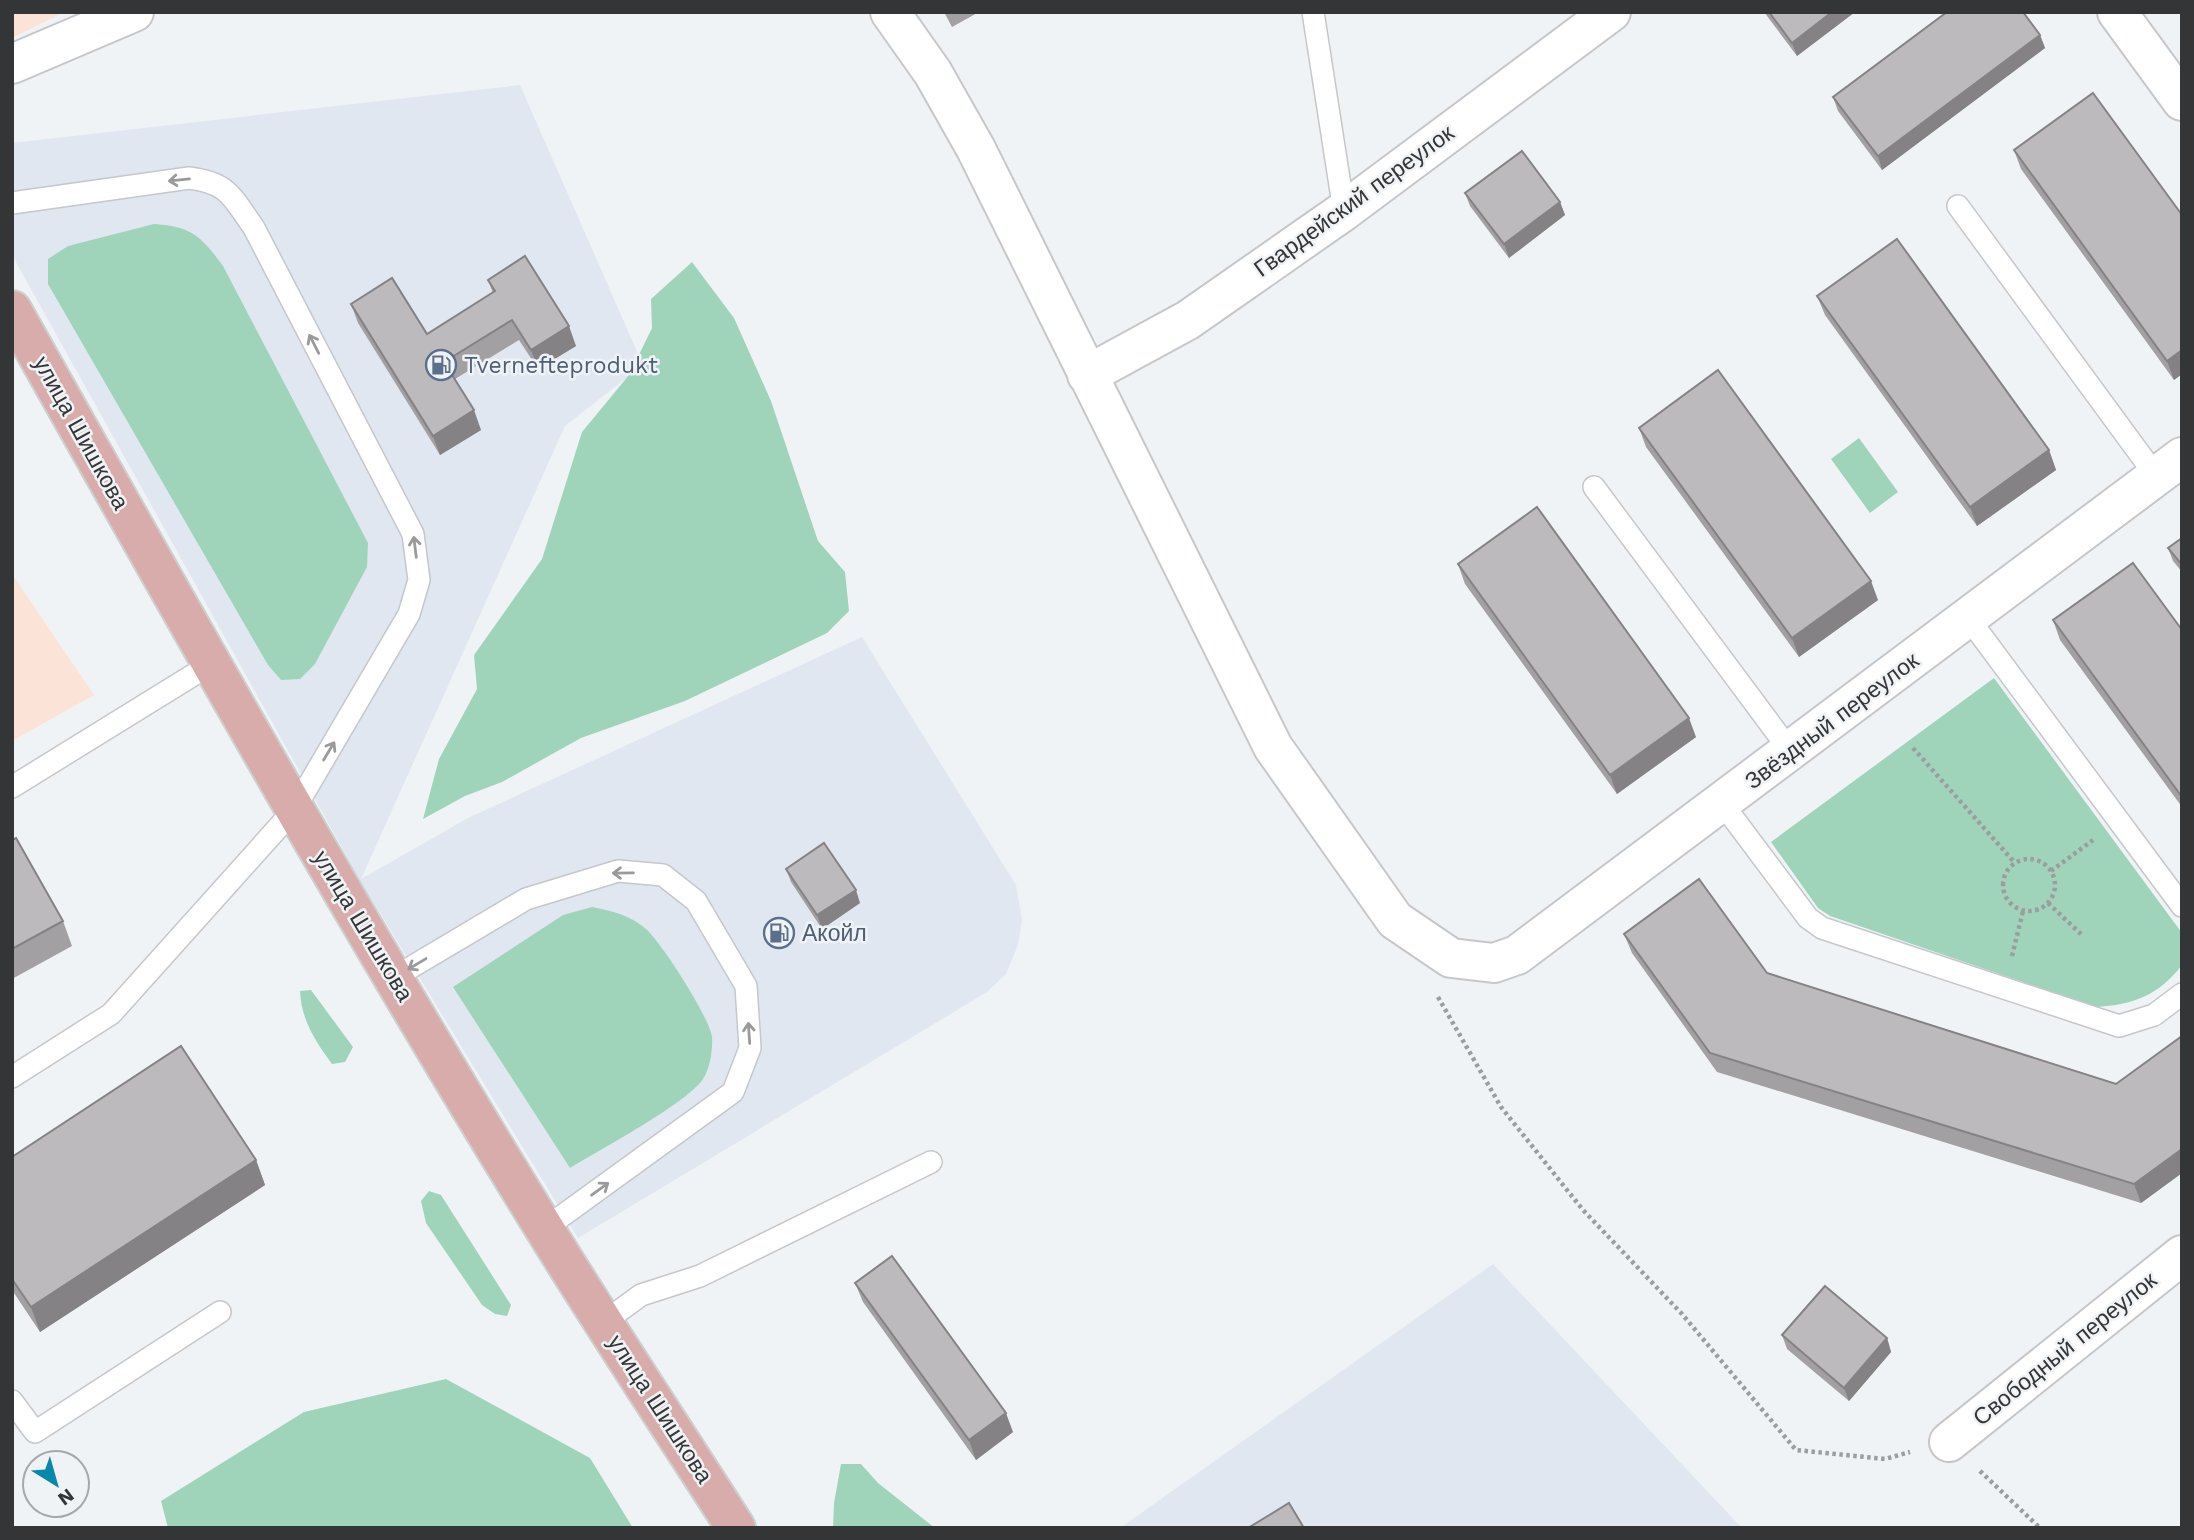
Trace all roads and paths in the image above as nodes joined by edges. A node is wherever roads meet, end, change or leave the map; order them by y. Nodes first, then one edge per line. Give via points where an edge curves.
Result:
1 (134, 12) edge
2 (890, 12) edge
3 (1313, 12) edge
4 (1611, 12) edge
5 (2117, 12) edge
6 (12, 64) edge
7 (2182, 101) edge
8 (12, 203) edge
9 (1958, 206) dead end
10 (1343, 212) junction
11 (12, 310) edge
12 (1087, 375) junction
13 (2169, 467) edge
14 (1594, 487) dead end
15 (1969, 619) junction
16 (211, 664) junction
17 (1913, 748) dead end
18 (1791, 752) junction
19 (12, 787) edge
20 (1722, 803) junction
21 (294, 810) junction
22 (2119, 821) junction
23 (2015, 863) junction
24 (2051, 871) junction
25 (2048, 903) junction
26 (2182, 906) edge
27 (2023, 911) junction
28 (2083, 936) dead end
29 (393, 978) junction
30 (2004, 988) junction
31 (1434, 990) dead end
32 (2182, 994) edge
33 (12, 1077) edge
34 (931, 1162) dead end
35 (544, 1229) junction
36 (2182, 1255) edge
37 (220, 1312) dead end
38 (604, 1322) junction
39 (12, 1401) edge
40 (1949, 1442) junction
41 (736, 1528) edge
42 (2040, 1528) edge

1 - 6 street
2 - 12 street, Звёздный переулок via 933,73 976,149
3 - 10 lane
4 - 10 street, Гвардейский переулок
5 - 7 street
21 -> 8 lane via 409,614 419,580 413,534 254,228 223,188 214,181 189,178
9 - 13 lane
10 - 12 street, Гвардейский переулок via 1188,320
11 - 16 main road, улица Шишкова
12 - 20 street, Звёздный переулок via 1273,747 1395,920 1430,947 1451,958 1494,963 1517,955
13 - 15 street, Звёздный переулок
14 - 18 lane
15 - 18 street, Звёздный переулок
15 - 22 lane
16 - 19 lane
16 - 21 main road, улица Шишкова
17 - 23 path
18 - 20 street, Звёздный переулок
20 - 30 lane via 1808,918 1822,928
21 - 29 main road, улица Шишкова
21 - 33 lane via 111,1014
22 - 24 path
22 - 26 lane
23 - 24 path via 2038,861
23 - 27 path via 2005,875 2004,889 2010,903
24 - 25 path via 2055,887
25 - 27 path
25 - 28 path
27 - 30 path
29 - 35 main road, улица Шишкова
35 -> 29 lane via 733,1092 750,1048 746,986 695,901 663,875 618,871 526,899
30 - 32 lane via 2119,1026 2154,1015
31 - 40 path via 1501,1107 1583,1210 1682,1314 1796,1450 1885,1459
34 - 38 lane via 700,1276 641,1295
35 - 38 main road, улица Шишкова
36 - 40 street, Свободный переулок
37 - 39 lane via 35,1432
38 - 41 main road, улица Шишкова
40 - 42 path

